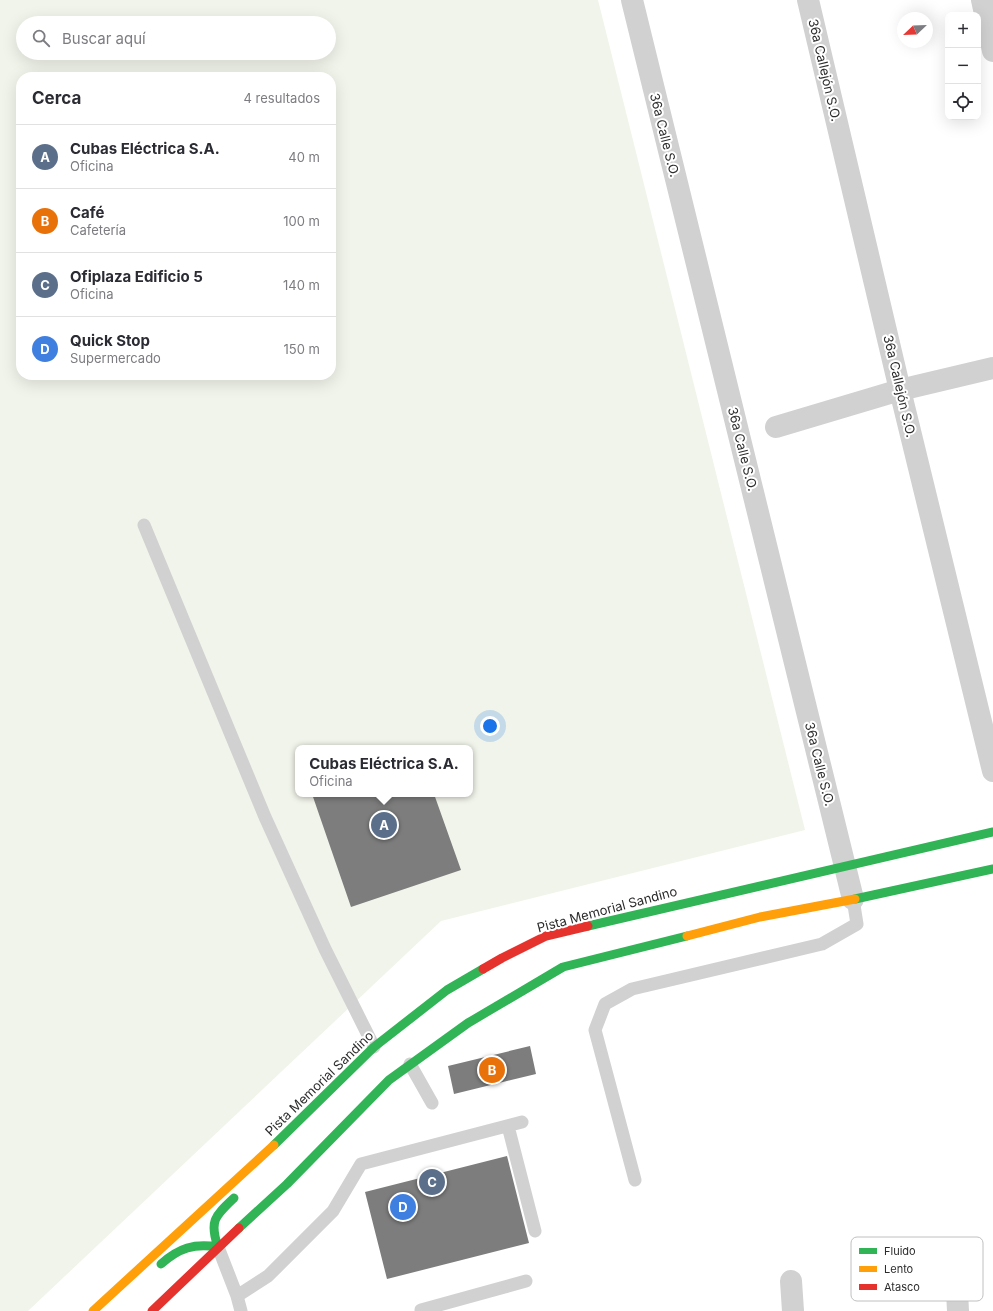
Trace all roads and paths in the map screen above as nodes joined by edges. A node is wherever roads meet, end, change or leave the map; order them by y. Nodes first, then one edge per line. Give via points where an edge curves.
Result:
1 (632, 0) edge
2 (808, 0) edge
3 (982, 0) edge
4 (993, 51) edge
5 (993, 368) edge
6 (900, 390) junction
7 (776, 427) dead end
8 (144, 525) dead end
9 (993, 771) edge
10 (993, 832) edge
11 (845, 866) junction
12 (993, 869) edge
13 (853, 899) junction
14 (374, 1047) junction
15 (410, 1064) junction
16 (432, 1104) dead end
17 (522, 1122) dead end
18 (508, 1126) junction
19 (263, 1155) junction
20 (257, 1175) dead end
21 (635, 1180) dead end
22 (241, 1191) dead end
23 (535, 1231) dead end
24 (218, 1247) junction
25 (156, 1268) dead end
26 (526, 1281) dead end
27 (791, 1282) dead end
28 (134, 1285) dead end
29 (113, 1293) junction
30 (237, 1296) junction
31 (958, 1301) edge
32 (93, 1311) edge
33 (152, 1311) edge
34 (241, 1311) edge
35 (421, 1311) edge
36 (793, 1311) edge
37 (958, 1311) edge

1 - 11 street, 36a Calle S.O.
2 - 6 street, 36a Callejón S.O.
3 - 4 street
5 - 6 street
6 - 7 street
6 - 9 street, 36a Callejón S.O.
8 - 14 lane via 266,817 325,949
10 - 11 main road, Pista Memorial Sandino
11 - 13 street, 36a Calle S.O.
11 - 14 main road, Pista Memorial Sandino via 546,936 447,990
12 - 13 main road
13 - 15 main road via 760,917 562,967 468,1023
13 - 21 lane via 858,924 822,944 632,989 605,1004 595,1030
14 - 19 main road, Pista Memorial Sandino
15 - 16 lane
15 - 24 main road via 389,1080 287,1184
17 - 18 lane
18 - 23 lane
18 - 30 lane via 361,1164 332,1211 268,1276
19 - 20 main road
19 - 29 main road, Pista Memorial Sandino
22 - 24 main road via 215,1218 213,1229
24 - 25 main road via 204,1245 185,1248 172,1254
24 - 30 lane
24 - 33 main road
26 - 35 lane
27 - 36 street
28 - 29 main road
29 - 32 main road, Pista Memorial Sandino
30 - 34 lane
31 - 37 street

